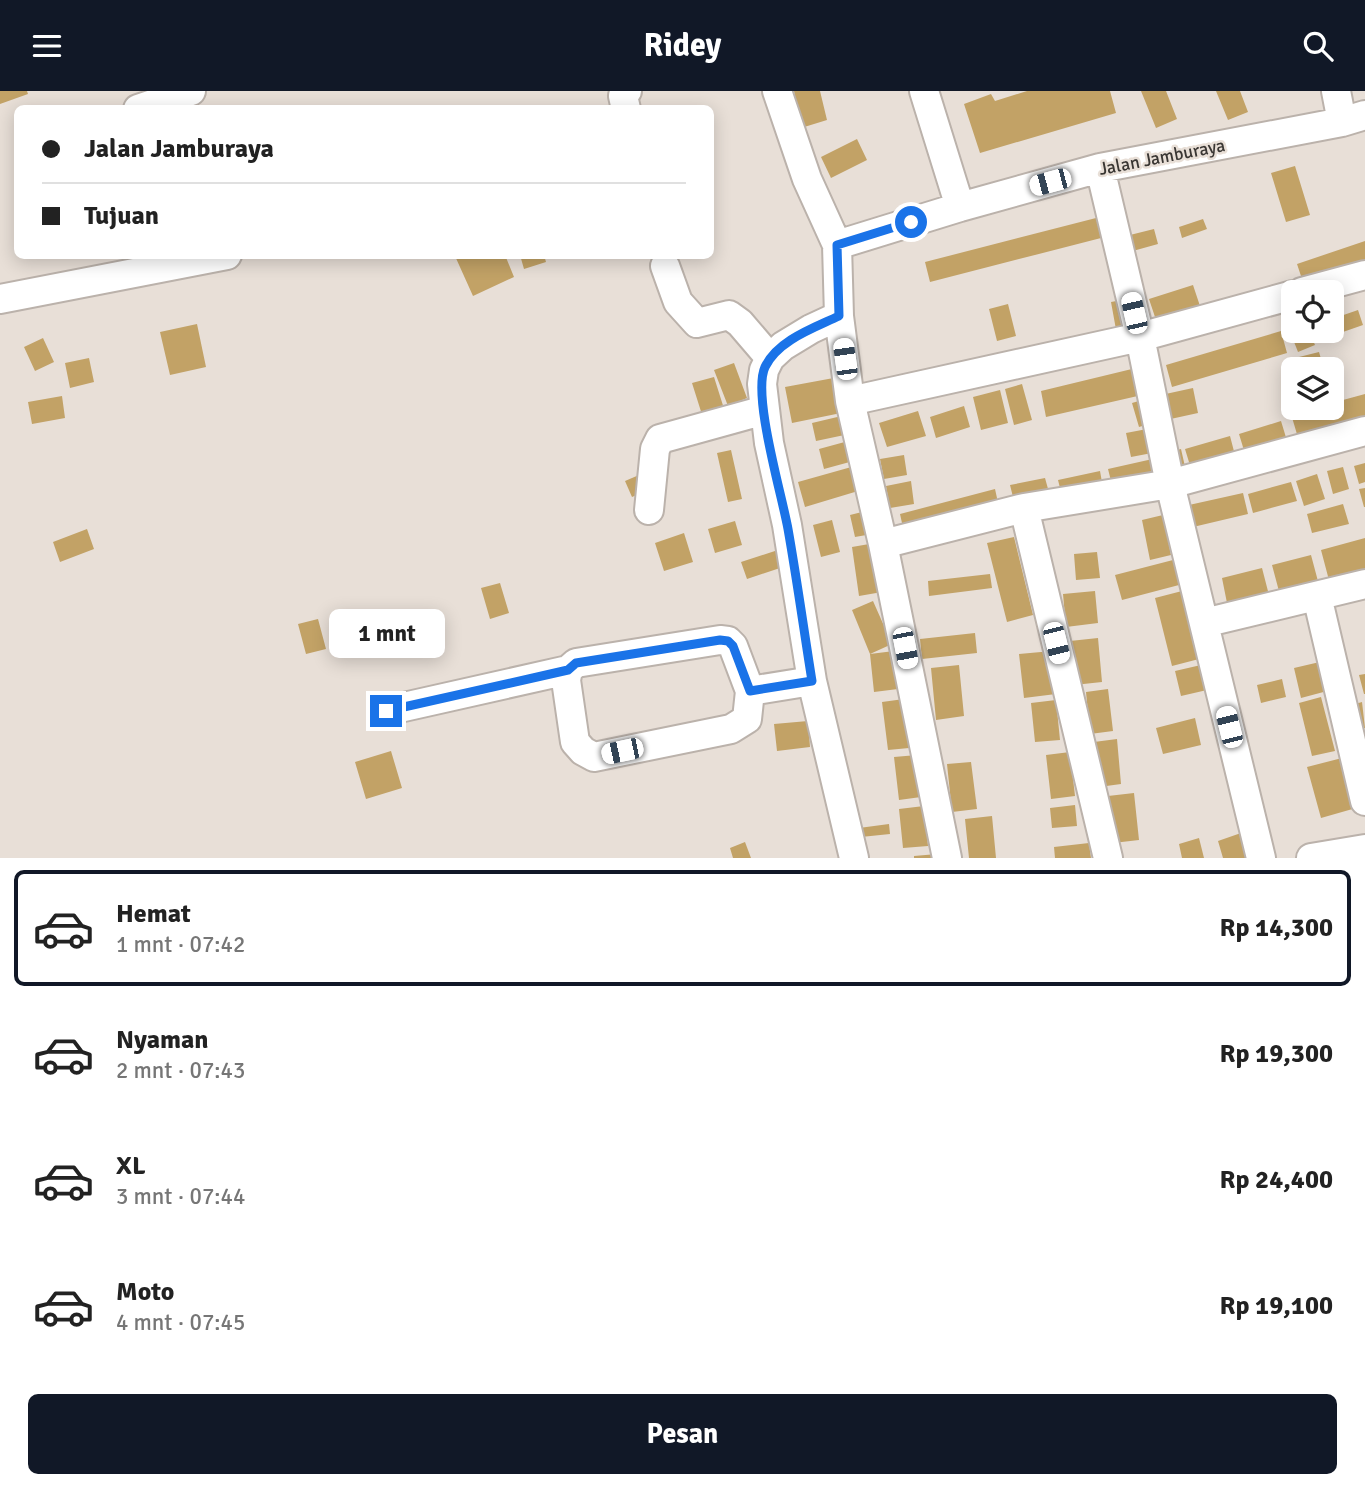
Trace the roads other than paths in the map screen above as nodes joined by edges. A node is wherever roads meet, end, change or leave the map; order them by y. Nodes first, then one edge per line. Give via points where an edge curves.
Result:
1 (191, 91) edge
2 (777, 91) edge
3 (924, 91) edge
4 (937, 91) edge
5 (1336, 91) edge
6 (150, 105) edge
7 (1353, 118) edge
8 (1100, 168) junction
9 (968, 204) junction
10 (837, 245) junction
11 (183, 259) edge
12 (106, 266) edge
13 (665, 266) dead end
14 (1365, 275) edge
15 (1344, 281) edge
16 (1281, 298) edge
17 (0, 299) edge
18 (839, 316) junction
19 (1140, 337) junction
20 (770, 358) junction
21 (850, 401) junction
22 (765, 409) junction
23 (1365, 431) edge
24 (1170, 484) junction
25 (1024, 508) junction
26 (649, 510) dead end
27 (883, 544) junction
28 (1365, 584) edge
29 (1317, 596) junction
30 (1204, 623) junction
31 (568, 670) junction
32 (812, 681) junction
33 (750, 691) junction
34 (386, 711) dead end
35 (1365, 801) edge
36 (1365, 849) edge
37 (854, 858) edge
38 (947, 858) edge
39 (1108, 858) edge
40 (1261, 858) edge
41 (1311, 858) edge

1 - 6 street
2 - 10 street via 807,179
3 - 9 street
4 - 9 street
5 - 7 street
7 - 8 street, Jalan Jamburaya
8 - 9 street, Jalan Jamburaya
8 - 19 street
9 - 10 street, Jalan Jamburaya
10 - 18 street
11 - 12 street
12 - 17 street
13 - 20 street via 678,302 697,323 729,315
14 - 15 street
16 - 19 street
18 - 20 street via 792,340
18 - 21 street
19 - 21 street
19 - 24 street
20 - 22 street via 762,384
21 - 27 street
22 - 26 street via 660,439
22 - 32 street
23 - 24 street
24 - 25 street
24 - 30 street
25 - 27 street
25 - 39 street
27 - 38 street
28 - 29 street
29 - 30 street
29 - 35 street
30 - 40 street
31 - 33 street via 576,663 720,640 733,646
31 - 33 street via 575,742 594,757 731,729 747,719
31 - 34 street
32 - 33 street
32 - 37 street
36 - 41 street

